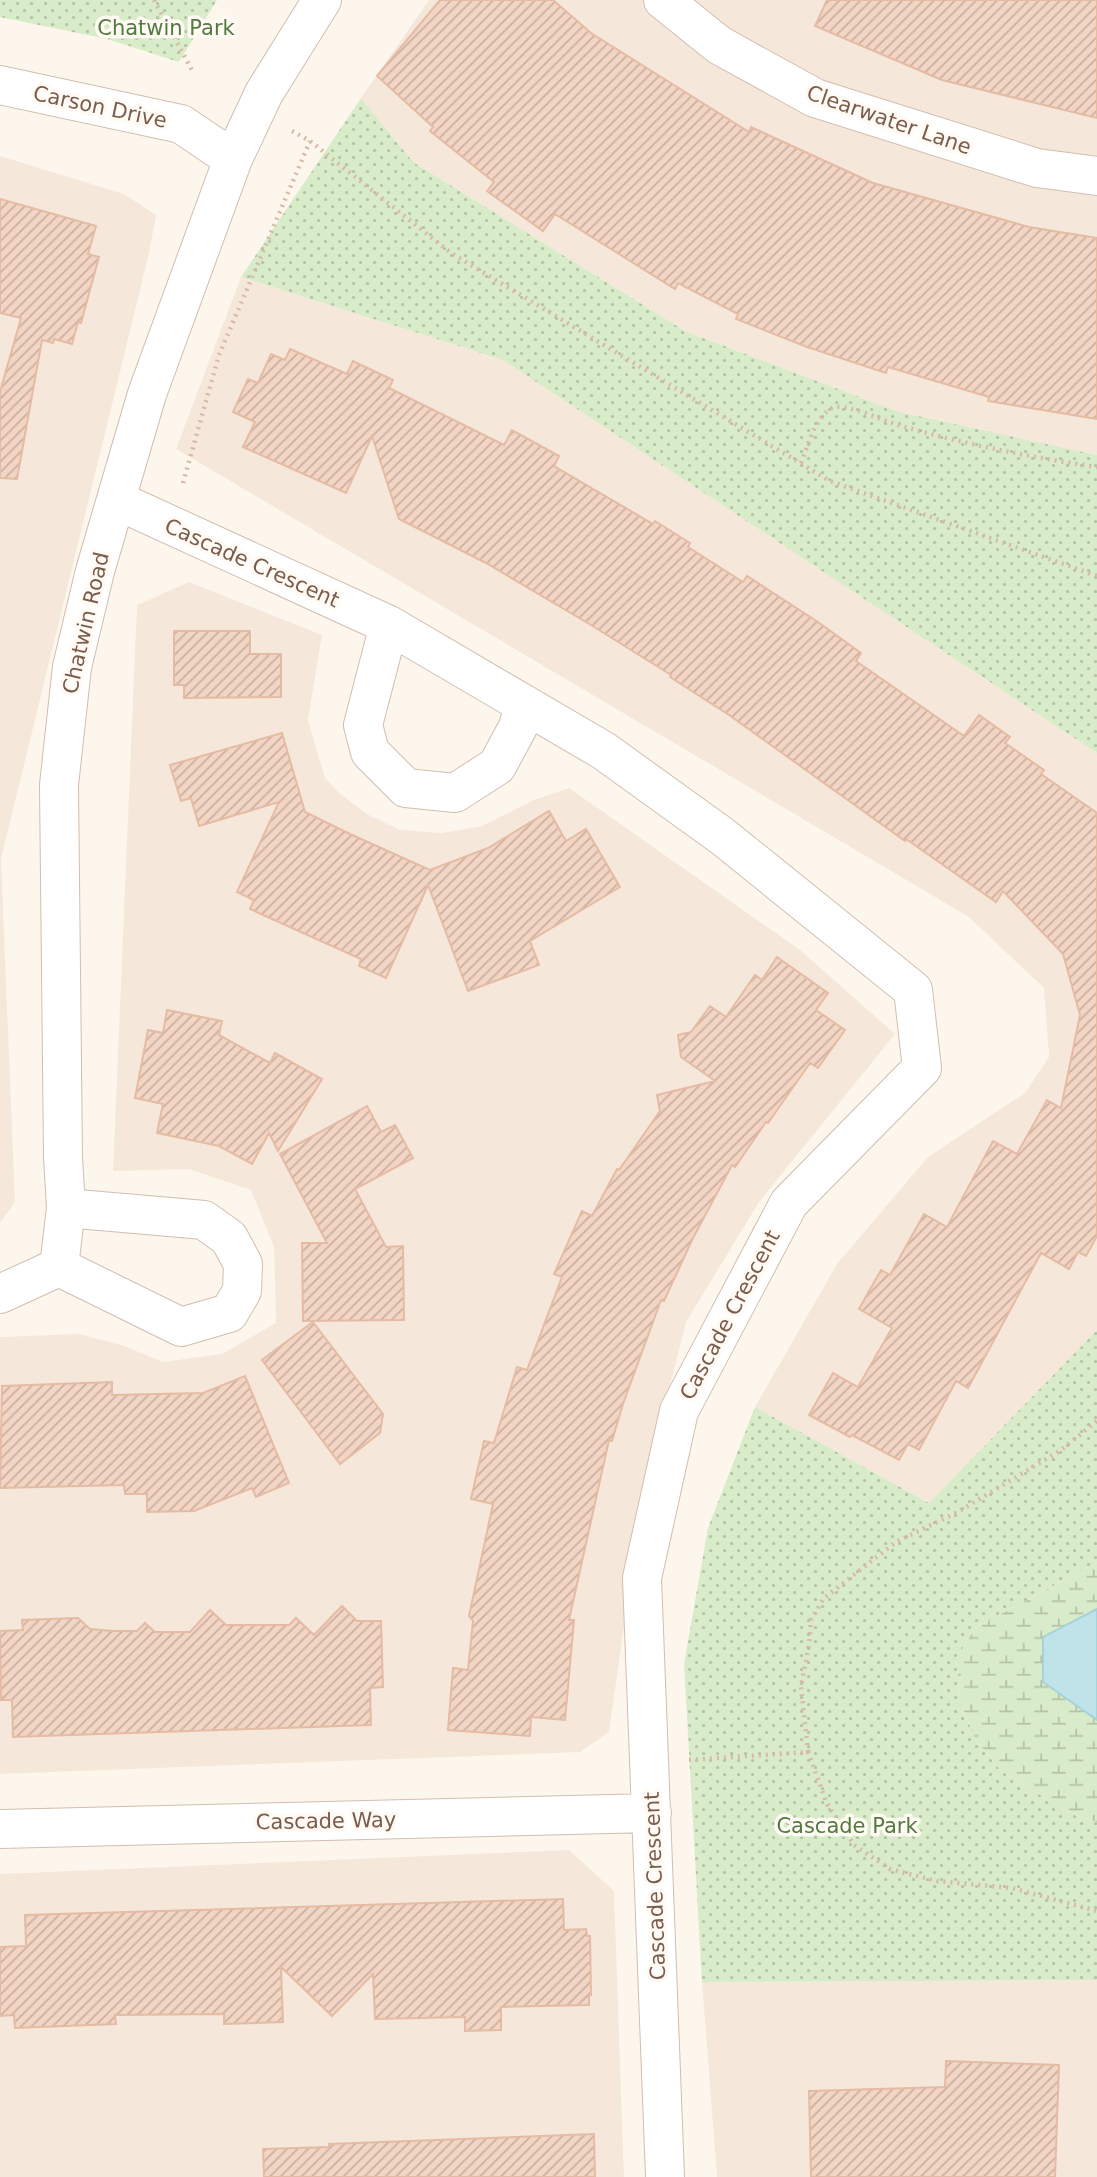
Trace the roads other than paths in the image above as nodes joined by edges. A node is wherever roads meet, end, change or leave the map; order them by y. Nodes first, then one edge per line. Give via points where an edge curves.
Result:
1 (322, 0) edge
2 (663, 0) edge
3 (0, 85) edge
4 (233, 159) junction
5 (1097, 176) edge
6 (116, 500) junction
7 (389, 625) junction
8 (524, 704) junction
9 (66, 1208) junction
10 (59, 1267) junction
11 (0, 1294) edge
12 (652, 1813) junction
13 (0, 1829) edge
14 (664, 2177) edge

1 - 4 street, Chatwin Road via 254,111
2 - 5 street, Clearwater Lane via 719,45 815,98 1037,168
3 - 4 street, Carson Drive via 181,124
4 - 6 street, Chatwin Road via 147,394
6 - 7 street, Cascade Crescent
6 - 9 street, Chatwin Road via 72,667 59,785
7 - 8 street, Cascade Crescent
7 - 8 street via 363,725 370,752 405,788 455,793 497,766
8 - 12 street, Cascade Crescent via 604,751 722,836 913,990 922,1068 789,1203 679,1411 642,1578
9 - 10 street, Chatwin Road
9 - 10 street via 204,1220 229,1238 243,1264 242,1291 229,1313 181,1327
10 - 11 street
12 - 13 street, Cascade Way
12 - 14 street, Cascade Crescent

